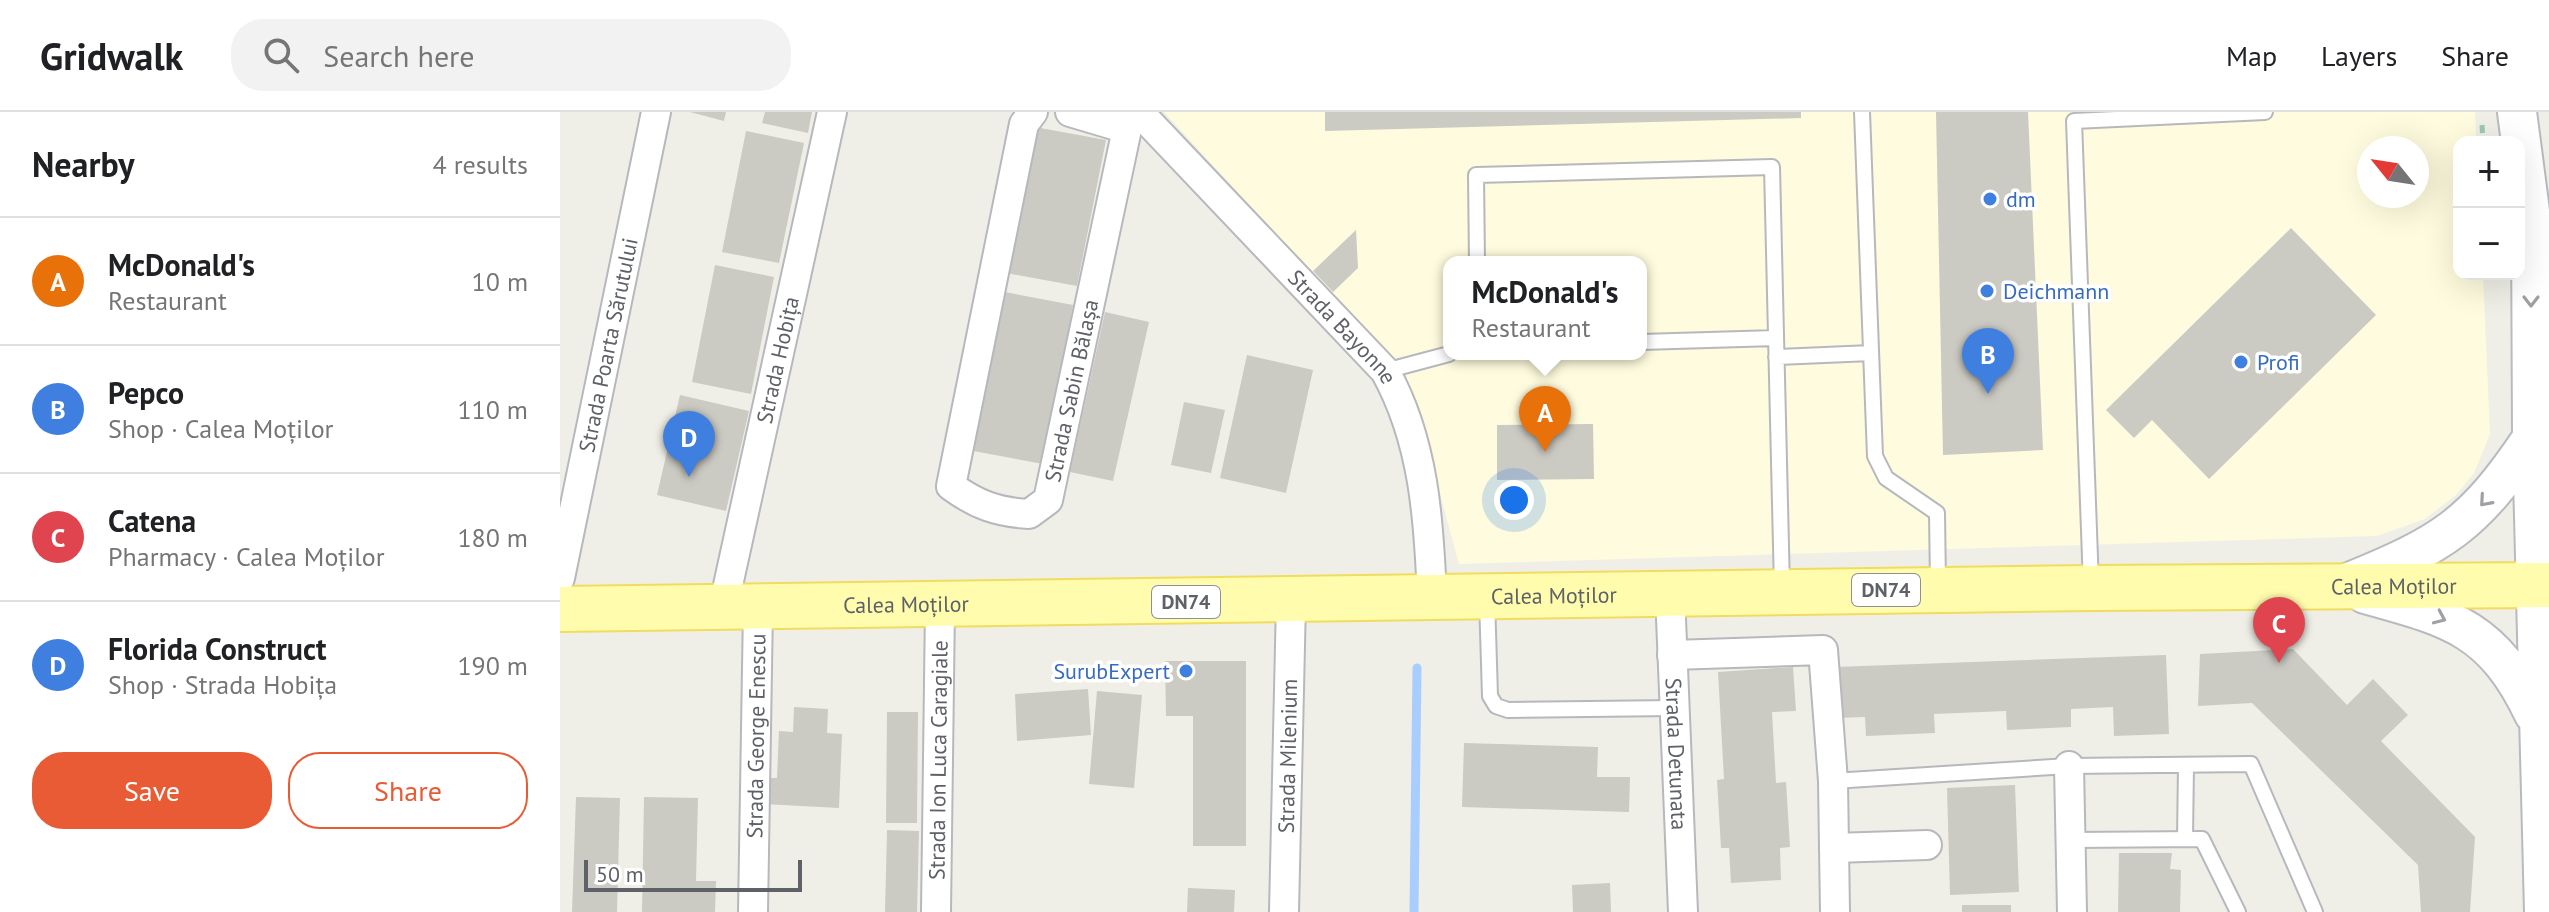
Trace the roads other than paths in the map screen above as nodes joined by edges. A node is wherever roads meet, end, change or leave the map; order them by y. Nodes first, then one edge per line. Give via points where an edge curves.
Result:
1 (656, 112) edge
2 (832, 112) edge
3 (1033, 112) edge
4 (1070, 112) edge
5 (1862, 112) edge
6 (2265, 112) edge
7 (2517, 112) edge
8 (2074, 117) edge
9 (1134, 118) edge
10 (1477, 256) edge
11 (1776, 338) junction
12 (1647, 342) edge
13 (1871, 353) junction
14 (1443, 356) edge
15 (1776, 357) junction
16 (1385, 371) junction
17 (2532, 438) junction
18 (560, 578) edge
19 (2542, 585) edge
20 (2339, 587) junction
21 (2091, 588) junction
22 (1938, 590) junction
23 (1782, 592) junction
24 (1670, 594) junction
25 (1487, 598) junction
26 (1432, 599) junction
27 (1291, 601) junction
28 (940, 606) junction
29 (740, 608) junction
30 (560, 609) edge
31 (1672, 655) junction
32 (1674, 708) junction
33 (2539, 723) junction
34 (2186, 765) junction
35 (2069, 766) junction
36 (1833, 781) junction
37 (2185, 839) junction
38 (2071, 840) junction
39 (1927, 845) dead end
40 (1834, 848) junction
41 (753, 912) edge
42 (936, 912) edge
43 (1284, 912) edge
44 (1683, 912) edge
45 (1835, 912) edge
46 (2072, 912) edge
47 (2238, 912) edge
48 (2315, 912) edge
49 (2544, 912) edge

1 - 18 street, Strada Poarta Sărutului
2 - 29 street, Strada Hobița
3 - 9 street, Strada Sabin Bălașa via 1024,124 951,486 1000,513 1029,514 1048,500
4 - 9 street
5 - 13 lane
6 - 8 lane
7 -> 17 main road via 2531,219
8 - 21 lane
9 - 16 street, Strada Bayonne
10 - 11 lane via 1476,175 1772,167
11 - 12 lane
11 - 15 lane
13 - 15 lane
13 - 22 lane via 1878,468 1937,513
14 - 16 lane
15 - 23 lane
16 - 26 street, Strada Bayonne via 1410,422 1419,465 1430,526
17 - 19 main road
17 -> 20 main road via 2471,518 2414,555
19 - 20 main road, Calea Moților / DN74
19 - 33 main road
20 - 21 main road, Calea Moților / DN74
20 -> 33 main road via 2435,615 2490,644 2516,676
21 - 22 main road, Calea Moților / DN74
22 - 23 main road, Calea Moților / DN74
23 - 24 main road, Calea Moților / DN74
24 - 25 main road, Calea Moților / DN74
24 - 31 street, Strada Detunata
25 - 26 main road, Calea Moților / DN74
25 - 32 lane via 1490,696 1496,706
26 - 27 main road, Calea Moților / DN74
27 - 28 main road, Calea Moților / DN74
27 - 43 street, Strada Milenium
28 - 29 main road, Calea Moților / DN74
28 - 42 street, Strada Ion Luca Caragiale
29 - 30 main road, Calea Moților / DN74
29 - 41 street, Strada George Enescu
31 - 32 street, Strada Detunata
31 - 36 street via 1823,650
32 - 44 street, Strada Detunata
33 - 49 main road
34 - 35 lane
34 - 37 lane
34 - 48 lane via 2251,764
35 - 36 lane
35 - 38 street
36 - 40 street
37 - 38 lane
37 - 47 lane via 2202,839
38 - 46 street
39 - 40 street
40 - 45 street

